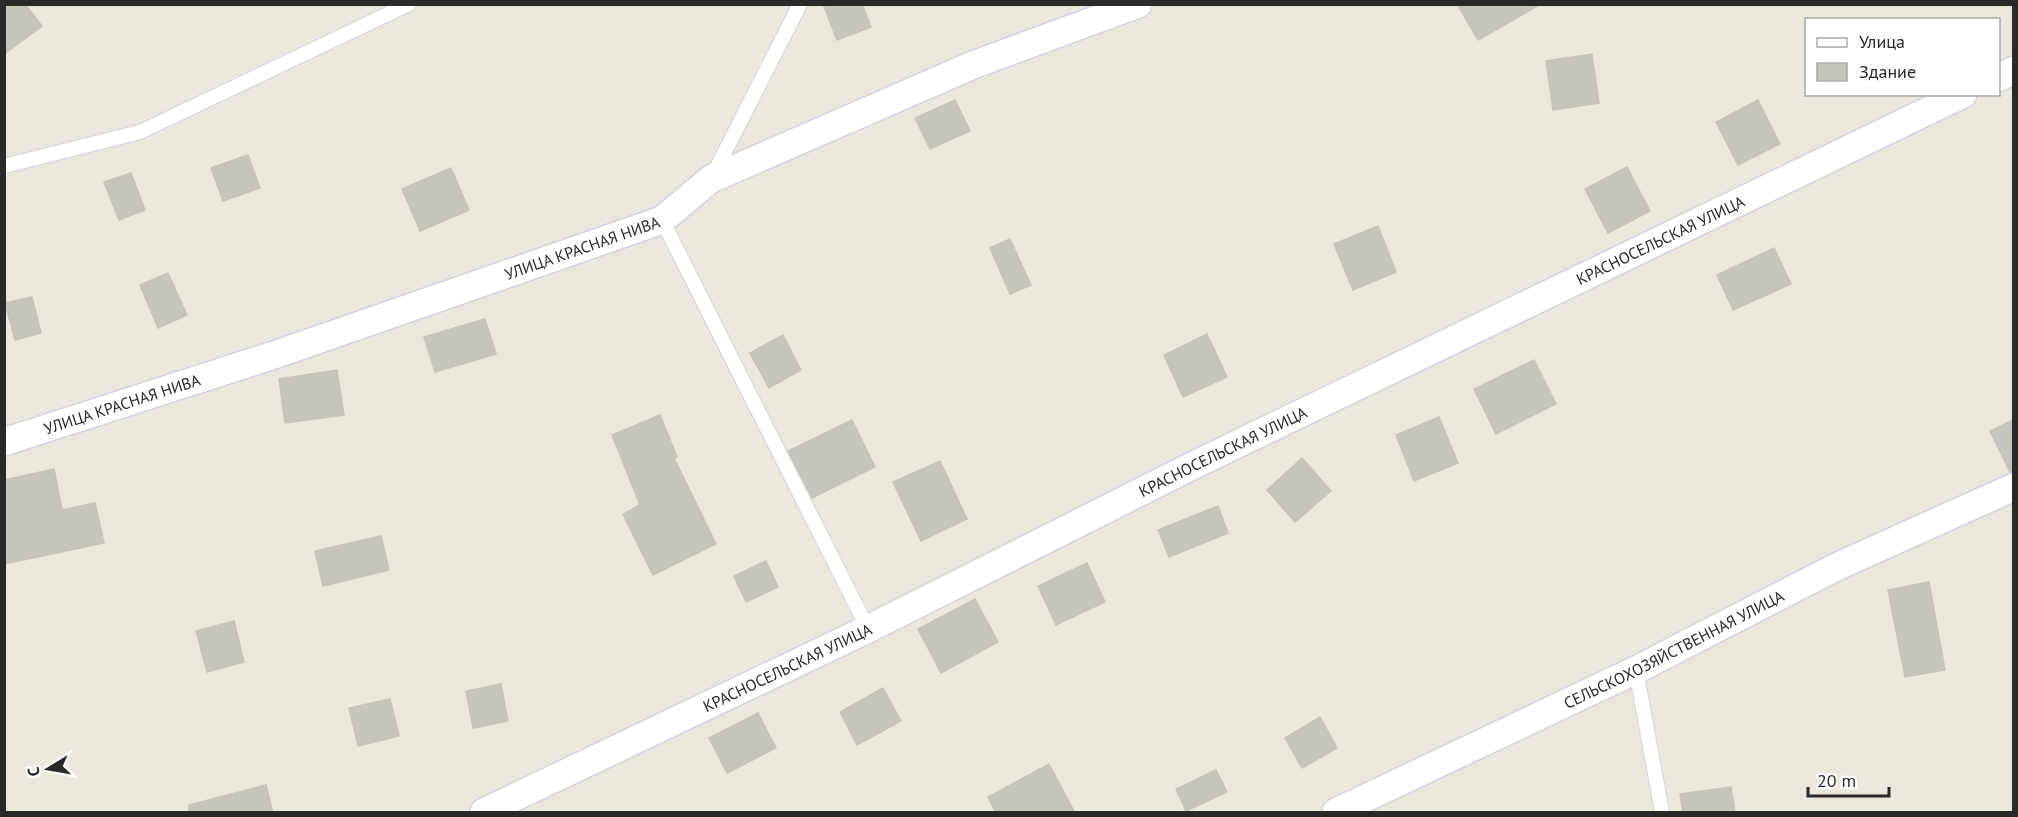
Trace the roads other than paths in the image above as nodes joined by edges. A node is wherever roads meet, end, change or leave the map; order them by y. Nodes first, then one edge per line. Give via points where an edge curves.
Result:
1 (409, 4) edge
2 (800, 4) edge
3 (1138, 4) edge
4 (1959, 96) edge
5 (4, 166) edge
6 (711, 179) junction
7 (662, 220) junction
8 (4, 442) edge
9 (2013, 487) edge
10 (868, 629) junction
11 (1635, 670) junction
12 (484, 813) edge
13 (1336, 813) edge
14 (1662, 813) edge

1 - 5 lane via 140,132
2 - 6 lane
3 - 6 street, УЛИЦА КРАСНАЯ НИВА via 973,65
4 - 10 street, КРАСНОСЕЛЬСКАЯ УЛИЦА via 1196,464
6 - 7 street, УЛИЦА КРАСНАЯ НИВА
7 - 8 street, УЛИЦА КРАСНАЯ НИВА via 274,355
7 - 10 lane
9 - 11 street, СЕЛЬСКОХОЗЯЙСТВЕННАЯ УЛИЦА via 1836,567
10 - 12 street, КРАСНОСЕЛЬСКАЯ УЛИЦА
11 - 13 street, СЕЛЬСКОХОЗЯЙСТВЕННАЯ УЛИЦА
11 - 14 lane

